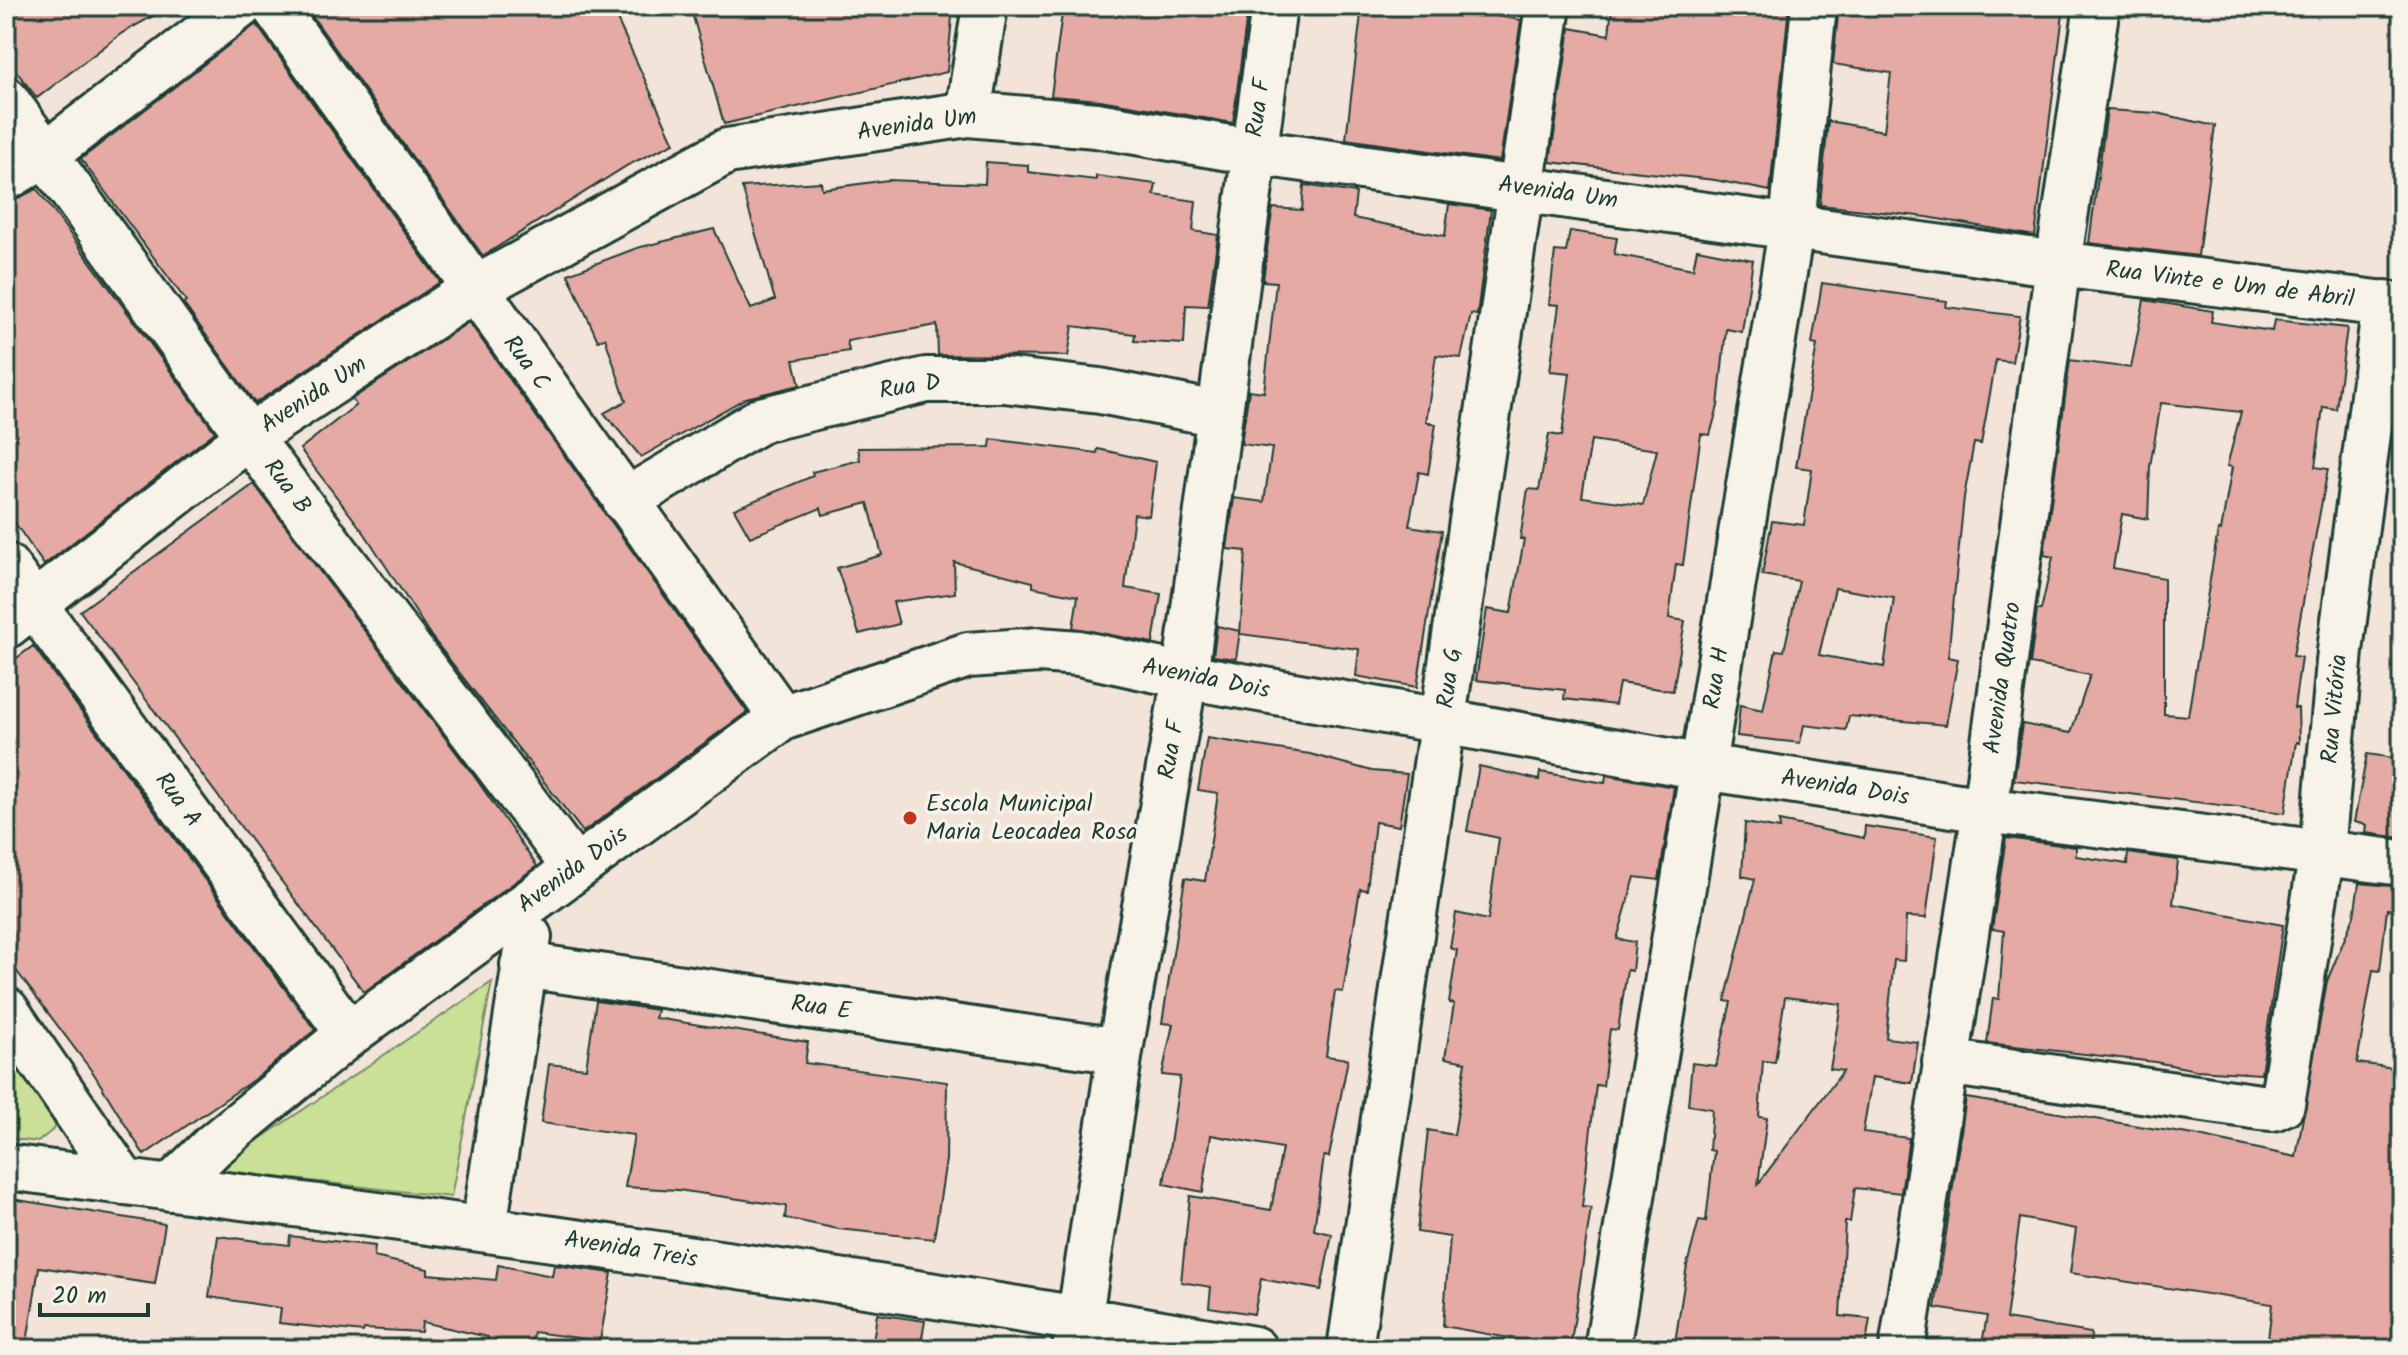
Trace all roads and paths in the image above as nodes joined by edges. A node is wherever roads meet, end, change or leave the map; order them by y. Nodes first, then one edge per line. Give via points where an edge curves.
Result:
1 (240, 6) edge
2 (274, 6) edge
3 (985, 6) edge
4 (1274, 6) edge
5 (1548, 6) edge
6 (1814, 6) edge
7 (2097, 6) edge
8 (6, 100) edge
9 (968, 114) junction
10 (1253, 152) junction
11 (46, 154) junction
12 (6, 178) edge
13 (1522, 189) junction
14 (1792, 224) junction
15 (2058, 264) junction
16 (473, 290) junction
17 (2393, 304) edge
18 (1218, 414) junction
19 (249, 437) junction
20 (625, 501) junction
21 (6, 566) edge
22 (21, 615) edge
23 (1185, 676) junction
24 (782, 718) junction
25 (1443, 721) junction
26 (1703, 767) junction
27 (1985, 810) junction
28 (2322, 851) junction
29 (2402, 863) edge
30 (575, 868) junction
31 (539, 894) junction
32 (523, 965) junction
33 (6, 1010) edge
34 (349, 1034) junction
35 (1120, 1051) junction
36 (1945, 1062) junction
37 (6, 1167) edge
38 (124, 1182) junction
39 (170, 1188) junction
40 (484, 1227) junction
41 (1077, 1334) edge
42 (1254, 1349) edge
43 (1350, 1349) edge
44 (1607, 1349) edge
45 (1902, 1349) edge

1 - 11 street
2 - 16 street, Rua C
3 - 9 street
4 - 10 street, Rua F
5 - 13 street, Rua G
6 - 14 street, Rua H
7 - 15 street, Avenida Quatro
8 - 11 street, Rua B
9 - 10 street, Avenida Um via 1096,125
9 - 16 street, Avenida Um via 727,151
10 - 13 street, Avenida Um
10 - 18 street, Rua F
11 - 12 street
11 - 19 street, Rua B
13 - 14 street, Avenida Um
13 - 25 street, Rua G
14 - 15 street, Avenida Um
14 - 26 street, Rua H
15 - 17 street, Rua Vinte e Um de Abril
15 - 27 street, Avenida Quatro
16 - 19 street, Avenida Um
16 - 20 street, Rua C
17 - 28 street, Rua Vitória via 2340,651
18 - 20 street, Rua D via 1100,391 1004,380 926,380 761,420
18 - 23 street, Rua F
19 - 22 street, Avenida Um
19 - 30 street, Rua B
20 - 24 street, Rua C
21 - 22 street, Rua A
22 - 34 street, Rua A
23 - 24 street, Avenida Dois via 1079,653 992,652 968,655
23 - 25 street, Avenida Dois
23 - 35 street, Rua F
24 - 30 street, Avenida Dois
25 - 26 street, Avenida Dois
25 - 43 street, Rua G
26 - 27 street, Avenida Dois
26 - 44 street, Rua H
27 - 28 street, Avenida Dois
27 - 36 street, Avenida Quatro
28 - 29 street, Avenida Dois
28 - 36 street, Rua Vitória via 2284,1100 2273,1108
30 - 31 street, Avenida Dois
31 - 32 street
31 - 34 street, Avenida Dois
32 - 35 street, Rua E
32 - 40 street
33 - 38 street
34 - 39 street, Avenida Dois
35 - 41 street, Rua F
36 - 45 street, Avenida Quatro
37 - 38 street, Avenida Treis
38 - 39 street, Avenida Treis
39 - 40 street, Avenida Treis
40 - 41 street, Avenida Treis
41 - 42 street, Avenida Treis

